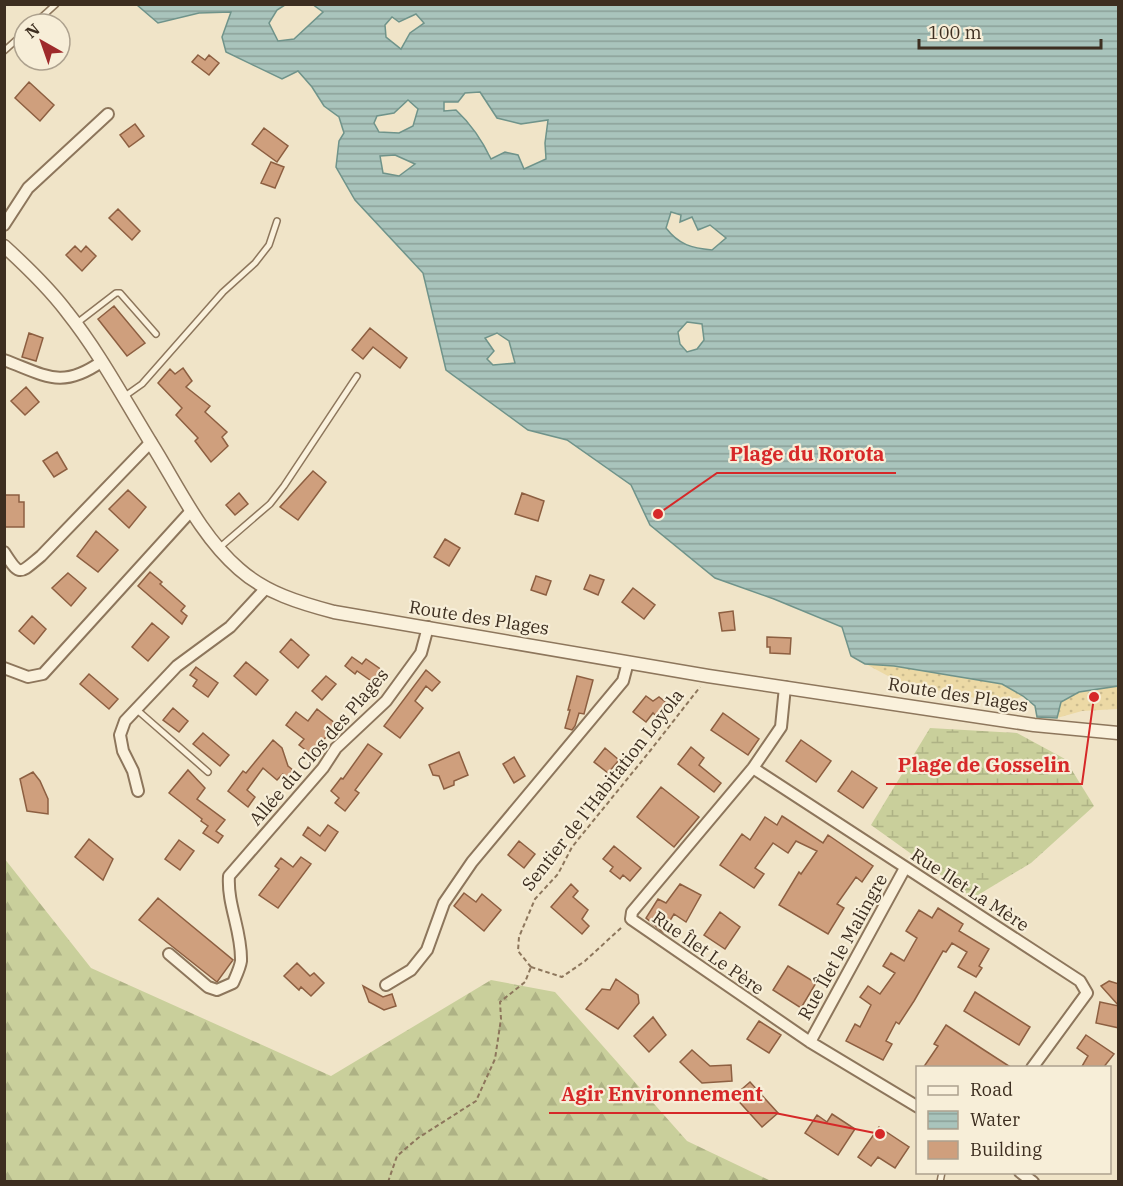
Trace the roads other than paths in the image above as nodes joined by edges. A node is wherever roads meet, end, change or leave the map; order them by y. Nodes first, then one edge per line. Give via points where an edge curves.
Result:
1 (108, 114) dead end
2 (277, 221) dead end
3 (4, 225) edge
4 (4, 246) edge
5 (75, 324) junction
6 (156, 334) dead end
7 (4, 360) edge
8 (101, 362) junction
9 (357, 376) dead end
10 (122, 397) junction
11 (151, 442) junction
12 (191, 511) junction
13 (219, 548) junction
14 (4, 552) edge
15 (266, 588) junction
16 (428, 627) junction
17 (628, 662) junction
18 (4, 668) edge
19 (785, 687) junction
20 (136, 709) junction
21 (1119, 733) edge
22 (753, 768) junction
23 (208, 772) dead end
24 (138, 791) dead end
25 (905, 868) junction
26 (169, 954) dead end
27 (386, 985) dead end
28 (810, 1042) junction
29 (1033, 1066) edge
30 (916, 1106) edge

1 - 3 street via 28,188
2 - 10 lane via 269,245 255,263 223,292 142,384
4 - 5 street, Route des Plages via 39,279
5 - 6 lane via 120,293
5 - 8 street, Route des Plages
7 - 8 street via 65,379
8 - 10 street, Route des Plages
9 - 13 lane via 270,504
10 - 11 street, Route des Plages
11 - 12 street, Route des Plages
11 - 14 street via 26,569 16,570
12 - 13 street, Route des Plages
12 - 18 street via 43,674 28,677
13 - 15 street, Route des Plages via 240,570
15 - 16 street, Route des Plages via 299,603 334,612
15 - 20 street via 230,627 177,666
16 - 17 street, Route des Plages
16 - 26 street, Allée du Clos des Plages via 421,653 386,701 336,748 229,876 227,893 241,963 233,983 217,990 208,987
17 - 19 street, Route des Plages
17 - 27 street via 623,681 472,862 444,903 427,950 411,970
19 - 21 street, Route des Plages via 1034,725
19 - 22 street, Rue Îlet Le Père via 781,727
20 - 23 lane
20 - 24 street via 125,721 120,735
22 - 25 street, Rue Ilet La Mère
22 - 28 street, Rue Îlet Le Père via 632,912 632,919
25 - 28 street, Rue Îlet le Malingre
25 - 29 street, Rue Ilet La Mère via 1080,981 1087,993
28 - 30 street, Rue Îlet Le Père

